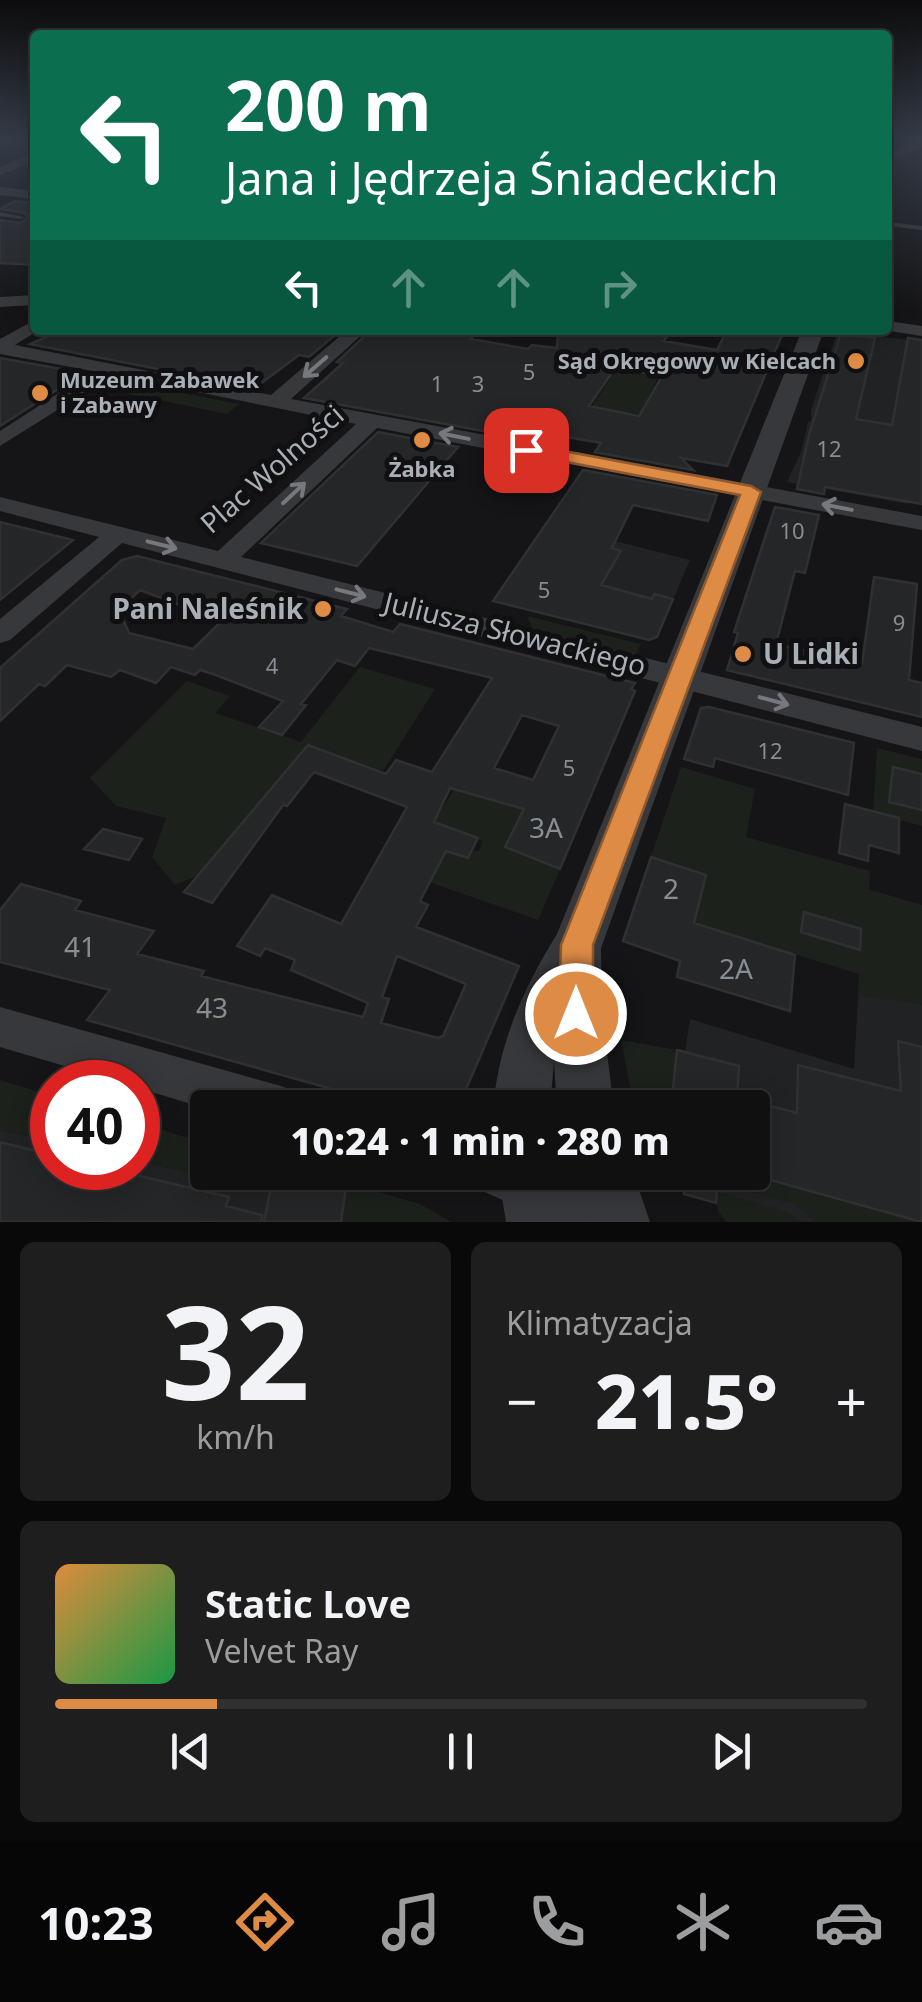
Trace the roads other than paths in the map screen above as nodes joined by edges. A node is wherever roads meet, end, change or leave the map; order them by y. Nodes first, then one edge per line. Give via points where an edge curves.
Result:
1 (0, 214) edge
2 (21, 217) dead end
3 (892, 224) edge
4 (922, 225) edge
5 (30, 300) edge
6 (0, 302) edge
7 (892, 327) edge
8 (30, 328) edge
9 (922, 331) edge
10 (352, 335) edge
11 (810, 335) edge
12 (0, 348) edge
13 (110, 369) junction
14 (276, 402) junction
15 (372, 421) junction
16 (0, 440) edge
17 (751, 492) junction
18 (0, 504) edge
19 (922, 523) edge
20 (117, 534) junction
21 (223, 560) junction
22 (0, 634) edge
23 (680, 676) junction
24 (922, 739) edge
25 (577, 945) junction
26 (0, 1028) edge
27 (218, 1090) edge
28 (524, 1090) edge
29 (584, 1090) edge
30 (526, 1190) edge
31 (609, 1190) edge
32 (608, 1222) edge
33 (619, 1222) edge

1 - 2 lane
3 - 4 lane
5 - 6 street
7 - 9 street
8 - 12 street
10 -> 14 street
11 - 17 street
12 - 13 street, Plac Wolności
13 - 14 street, Plac Wolności
13 - 16 street
14 - 15 street, Plac Wolności
17 -> 15 street
21 -> 15 street, Plac Wolności
19 -> 17 street
17 - 23 street
18 - 20 street, Plac Wolności
20 -> 21 street, Plac Wolności
20 - 22 street
21 -> 23 street, Juliusza Słowackiego
23 -> 24 street, Juliusza Słowackiego
23 - 25 street
25 - 28 street via 529,1037
25 - 29 street
26 - 27 street
30 - 32 street
31 - 33 street

